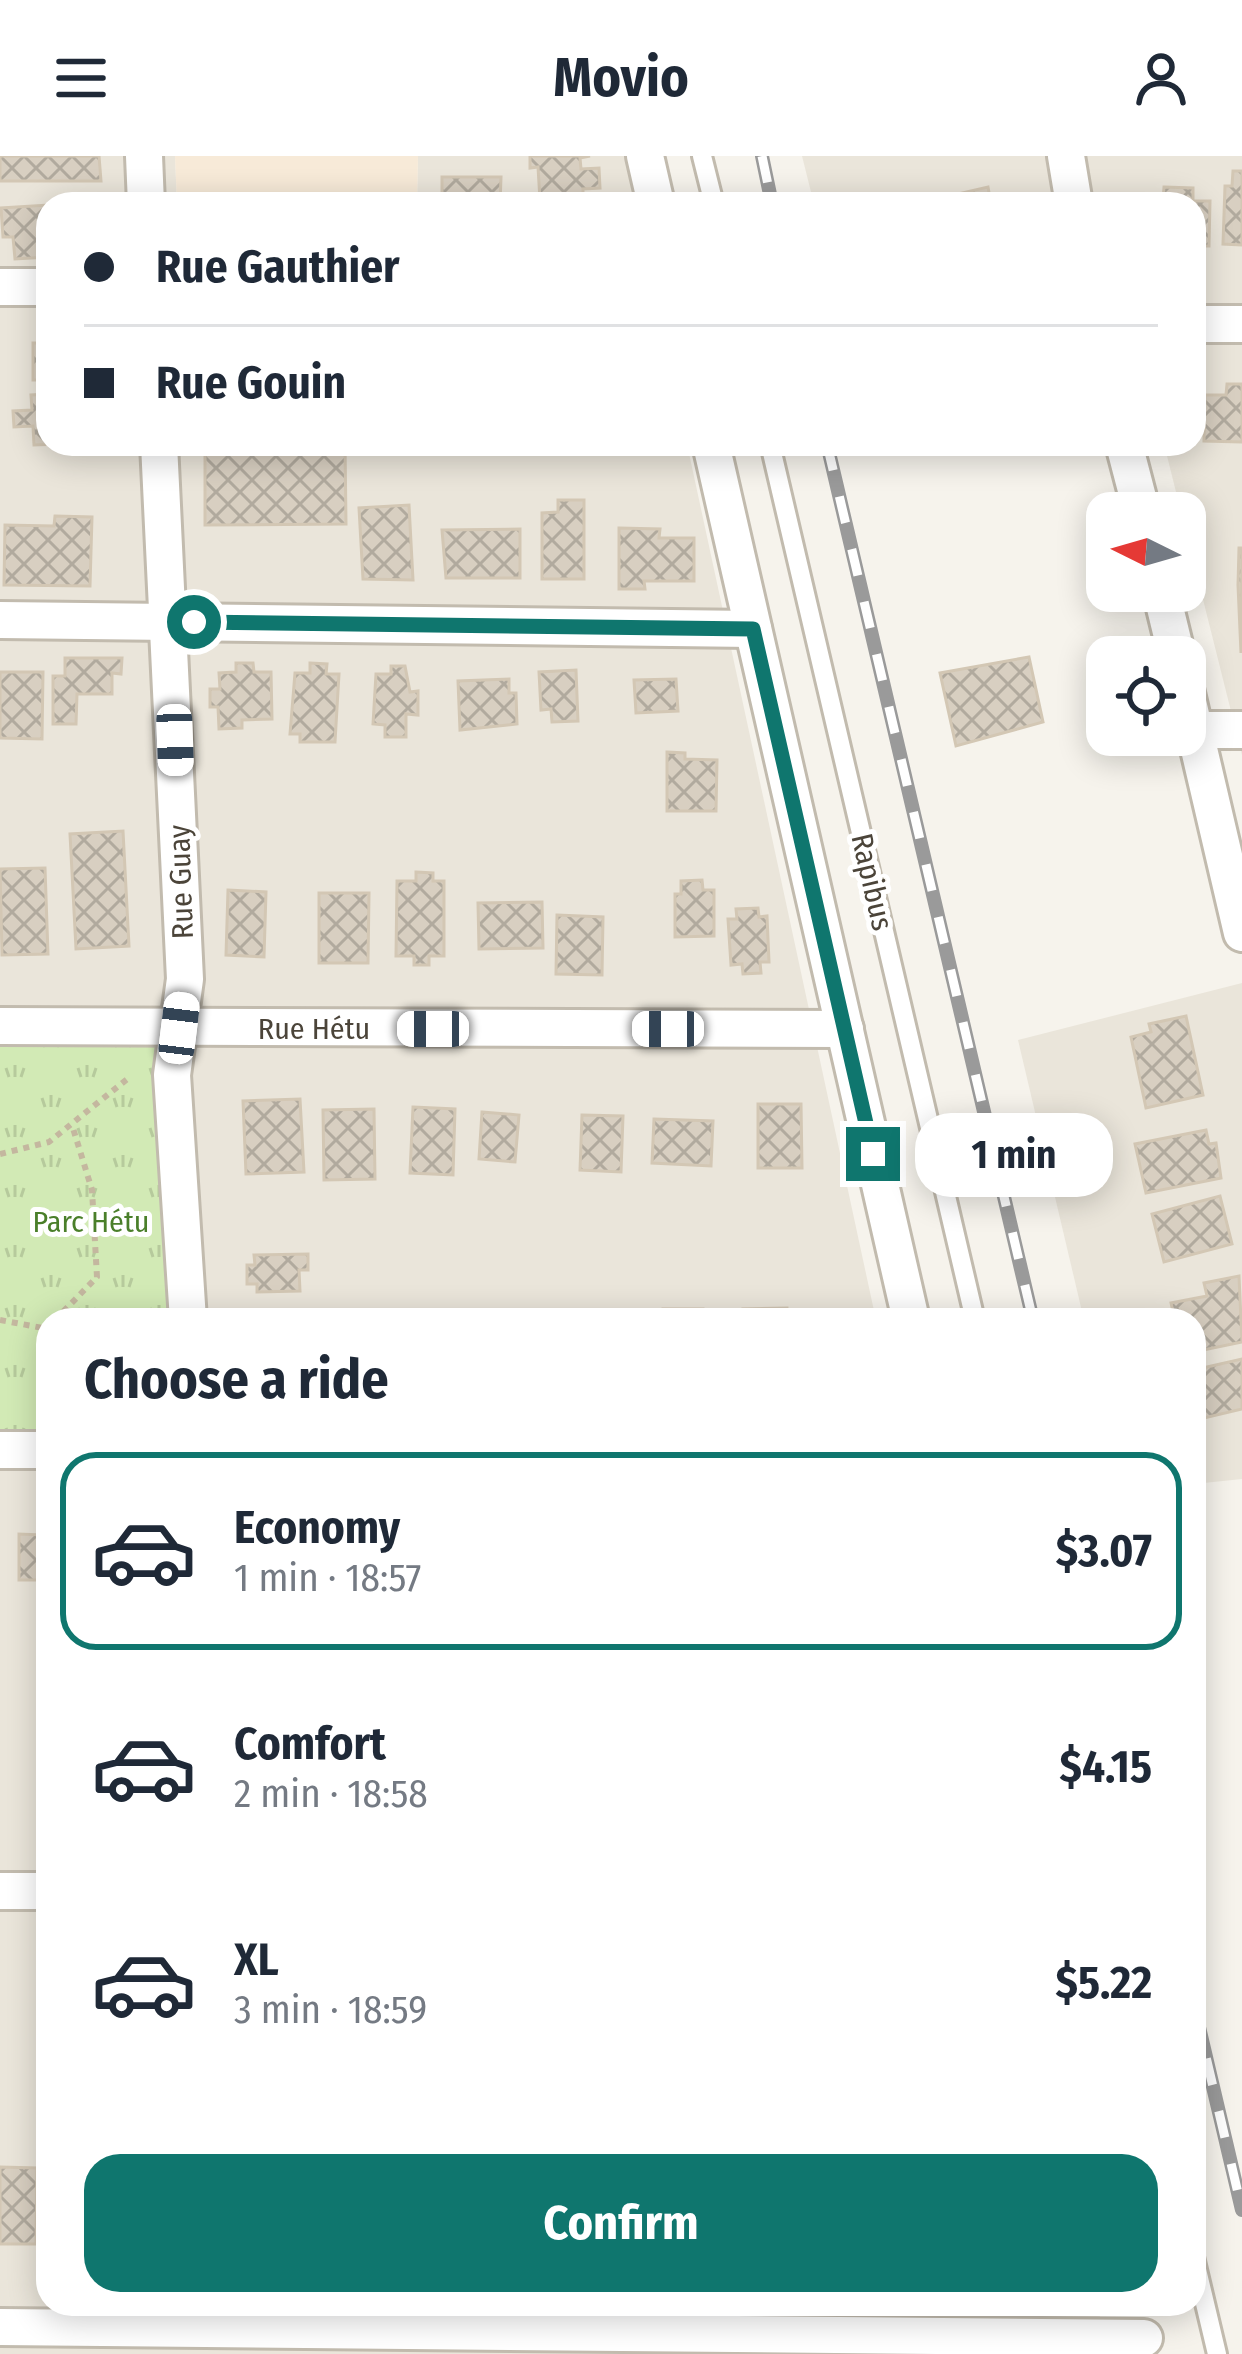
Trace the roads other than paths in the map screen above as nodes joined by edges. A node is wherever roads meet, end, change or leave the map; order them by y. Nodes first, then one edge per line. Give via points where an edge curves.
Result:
1 (143, 156) edge
2 (645, 156) edge
3 (702, 156) edge
4 (1066, 156) edge
5 (145, 192) edge
6 (653, 192) edge
7 (711, 192) edge
8 (1072, 192) edge
9 (0, 287) edge
10 (36, 287) edge
11 (1206, 324) edge
12 (1242, 324) edge
13 (160, 456) edge
14 (714, 456) edge
15 (773, 456) edge
16 (1127, 456) edge
17 (1137, 492) edge
18 (0, 620) edge
19 (169, 622) junction
20 (753, 629) junction
21 (1206, 730) edge
22 (1242, 730) edge
23 (1201, 756) edge
24 (1242, 933) edge
25 (0, 1026) edge
26 (179, 1028) junction
27 (845, 1029) junction
28 (187, 1308) edge
29 (908, 1308) edge
30 (972, 1308) edge
31 (0, 1450) edge
32 (36, 1450) edge
33 (0, 1891) edge
34 (36, 1892) edge
35 (1206, 2310) edge
36 (0, 2326) edge
37 (239, 2329) edge
38 (1142, 2332) edge
39 (1216, 2354) edge

1 - 5 street
2 - 6 street
3 - 7 lane
4 - 8 street
9 - 10 street
11 - 12 street
13 - 19 street, Rue Guay
14 - 20 street
15 - 30 lane, Rapibus
16 - 17 street
18 - 19 street
19 - 20 street
19 - 26 street, Rue Guay via 185,979
20 - 27 street
21 - 22 street
23 - 24 street
25 - 26 street, Rue Hétu
26 - 27 street, Rue Hétu
26 - 28 street, Rue Guay via 172,1075
27 - 29 street
31 - 32 street
33 - 34 street
35 - 39 lane
36 - 37 street
37 - 38 street

